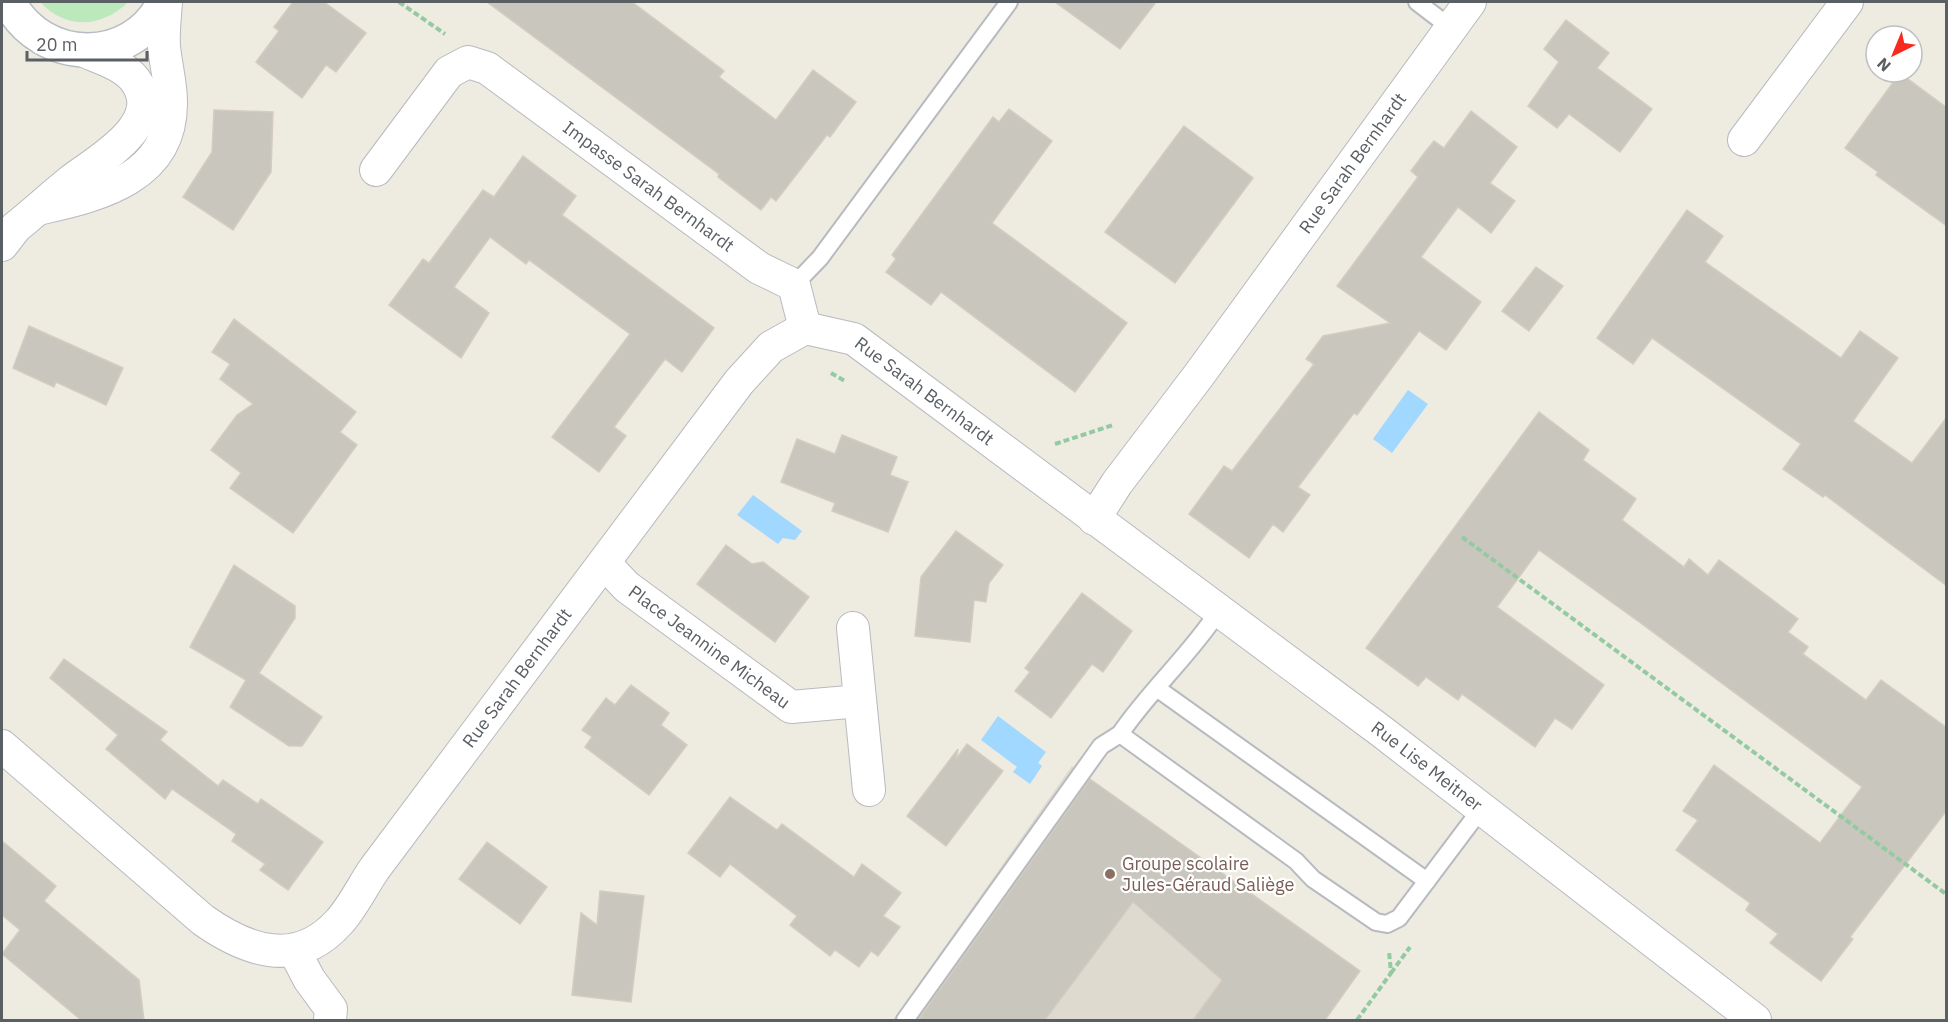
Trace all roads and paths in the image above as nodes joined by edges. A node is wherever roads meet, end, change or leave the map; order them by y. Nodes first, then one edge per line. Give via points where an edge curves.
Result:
1 (9, 2) edge
2 (165, 2) edge
3 (399, 2) edge
4 (1009, 2) edge
5 (1417, 2) edge
6 (1470, 2) edge
7 (1847, 2) edge
8 (2, 5) edge
9 (1451, 28) junction
10 (84, 51) junction
11 (468, 62) junction
12 (1744, 140) dead end
13 (376, 170) dead end
14 (41, 208) junction
15 (2, 245) edge
16 (794, 285) junction
17 (806, 328) junction
18 (822, 372) dead end
19 (850, 384) dead end
20 (1116, 424) dead end
21 (1028, 466) junction
22 (1094, 519) junction
23 (1462, 537) dead end
24 (604, 563) junction
25 (1218, 612) junction
26 (853, 628) dead end
27 (1158, 689) junction
28 (860, 700) junction
29 (1120, 734) junction
30 (2, 746) edge
31 (869, 790) dead end
32 (1481, 809) junction
33 (1427, 881) junction
34 (1947, 894) edge
35 (1387, 924) junction
36 (294, 950) junction
37 (330, 1020) edge
38 (905, 1020) edge
39 (1357, 1020) edge
40 (1755, 1020) edge

1 - 8 main road
1 - 10 main road via 23,22 45,40
2 - 10 main road via 150,23 127,41
2 - 14 street via 164,45 171,103 161,144 147,164 125,183 87,198
3 - 11 path via 449,37
4 - 16 lane via 820,258
5 - 9 lane
6 - 9 street, Rue Sarah Bernhardt
7 - 12 street
9 - 22 street, Rue Sarah Bernhardt
10 - 14 street via 121,68 135,80 142,110 125,141
11 - 13 street via 449,72
11 - 16 street, Impasse Sarah Bernhardt via 487,68 759,268
14 - 15 street via 16,227
16 - 17 street
17 - 21 street, Rue Sarah Bernhardt via 854,339
17 - 24 street, Rue Sarah Bernhardt via 771,347 739,382
18 - 19 path, Rue Sarah Bernhardt
20 - 21 path via 1043,447
21 - 22 street, Rue Sarah Bernhardt
22 - 25 street, Rue Lise Meitner
23 - 34 path
24 - 28 street, Place Jeannine Micheau via 627,587 791,707
24 - 36 street, Rue Sarah Bernhardt via 375,868 340,922 317,942
25 - 27 lane
25 - 32 street, Rue Lise Meitner
26 - 28 street
27 - 29 lane via 1139,705
27 - 33 lane
28 - 31 street
29 - 35 lane via 1296,861 1313,879 1376,922
29 - 38 lane via 1101,746
30 - 36 street, Rue Sarah Bernhardt via 203,920 231,939 258,950
32 - 33 lane
32 - 40 street, Rue Lise Meitner
33 - 35 lane via 1399,918
35 - 39 path via 1391,973
36 - 37 street via 331,1009

